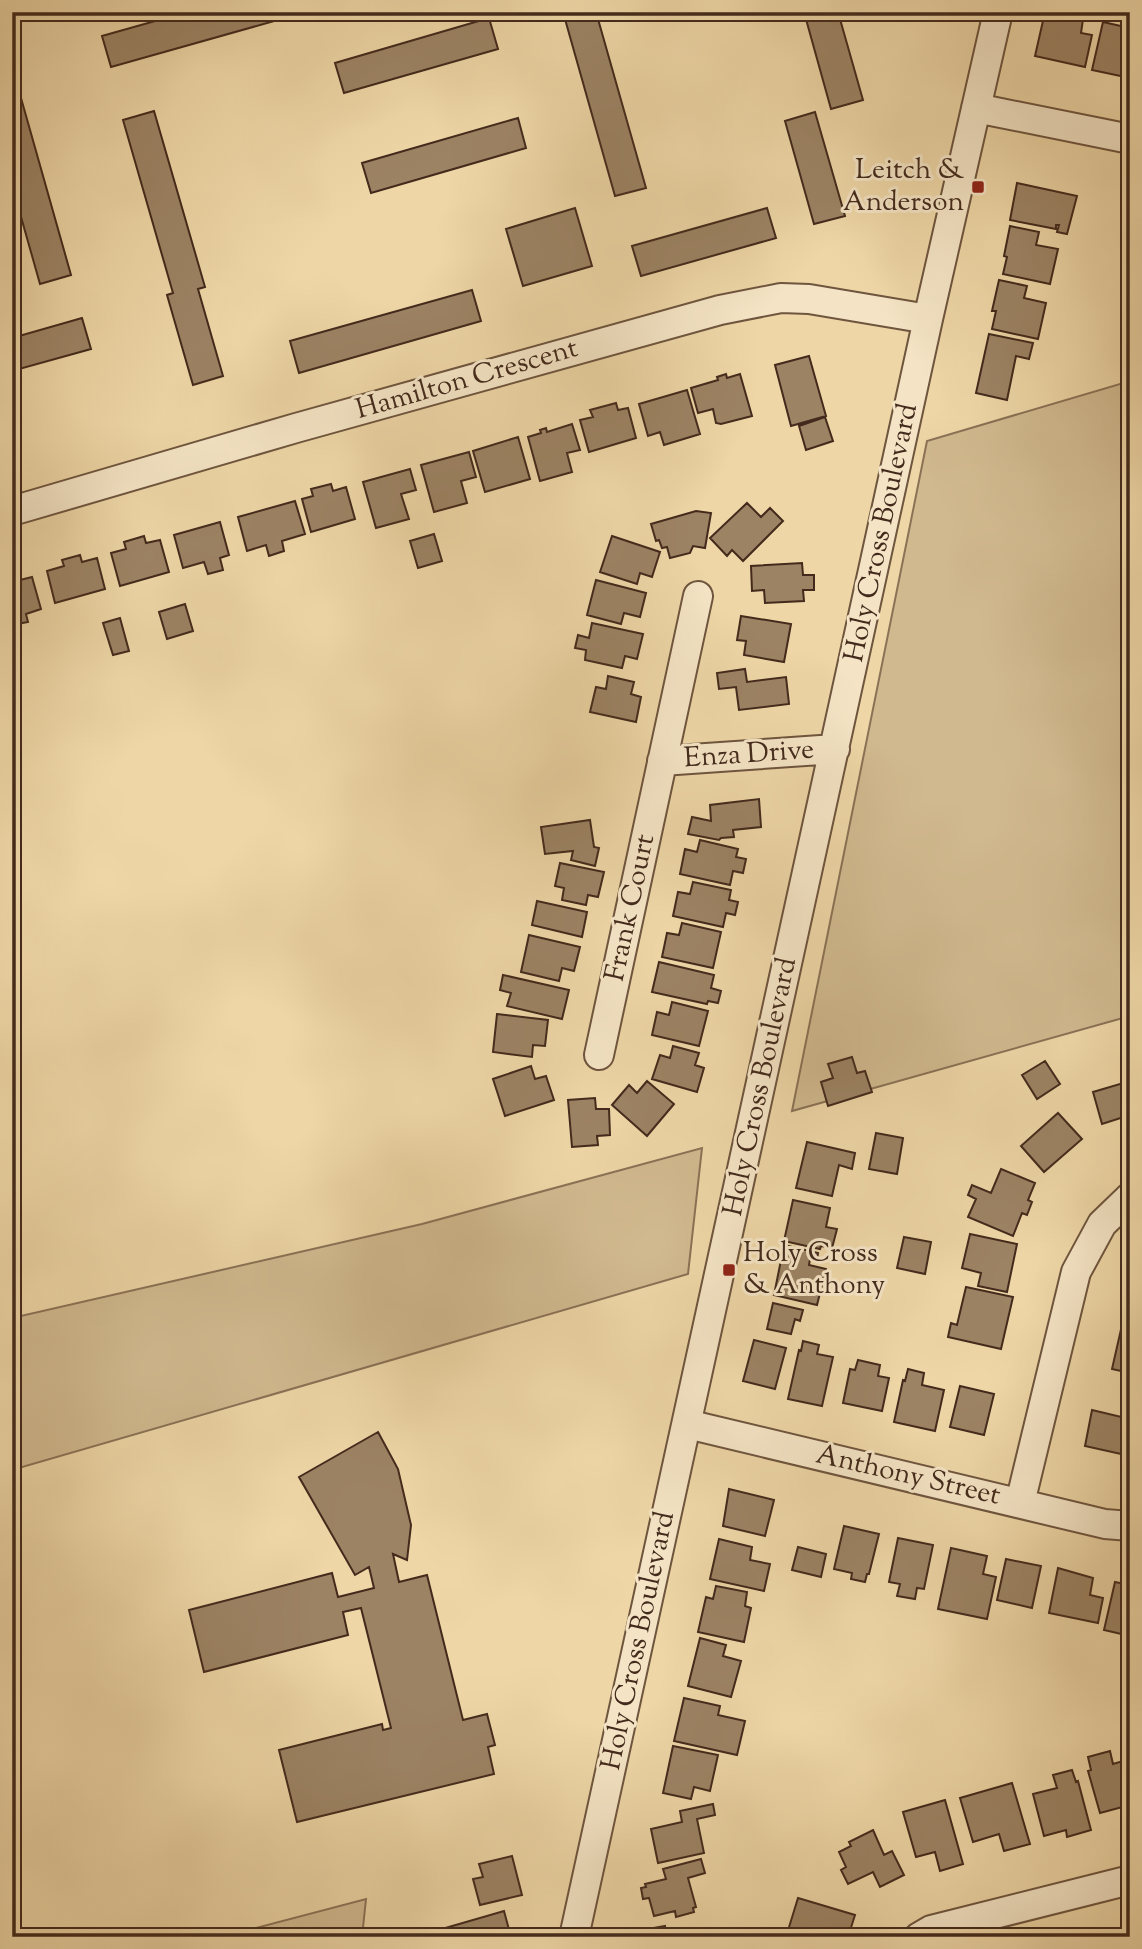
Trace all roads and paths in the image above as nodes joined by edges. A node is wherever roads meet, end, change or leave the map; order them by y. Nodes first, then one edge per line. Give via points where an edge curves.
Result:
1 (998, 12) edge
2 (976, 108) junction
3 (1130, 139) edge
4 (928, 319) junction
5 (12, 511) edge
6 (698, 596) dead end
7 (835, 749) junction
8 (662, 761) junction
9 (599, 1055) dead end
10 (1130, 1197) edge
11 (687, 1424) junction
12 (1020, 1503) junction
13 (1130, 1526) edge
14 (1130, 1880) edge
15 (574, 1937) edge
16 (919, 1937) edge

1 - 2 street, Holy Cross Boulevard
2 - 3 street
2 - 4 street, Holy Cross Boulevard
4 - 5 street, Hamilton Crescent via 808,299 781,298 720,310
4 - 7 street, Holy Cross Boulevard
6 - 8 street, Frank Court
7 - 8 street, Enza Drive
7 - 11 street, Holy Cross Boulevard
8 - 9 street, Frank Court
10 - 12 street via 1102,1224 1076,1272
11 - 12 street, Anthony Street
11 - 15 street, Holy Cross Boulevard
12 - 13 street, Anthony Street
14 - 16 street via 931,1930

